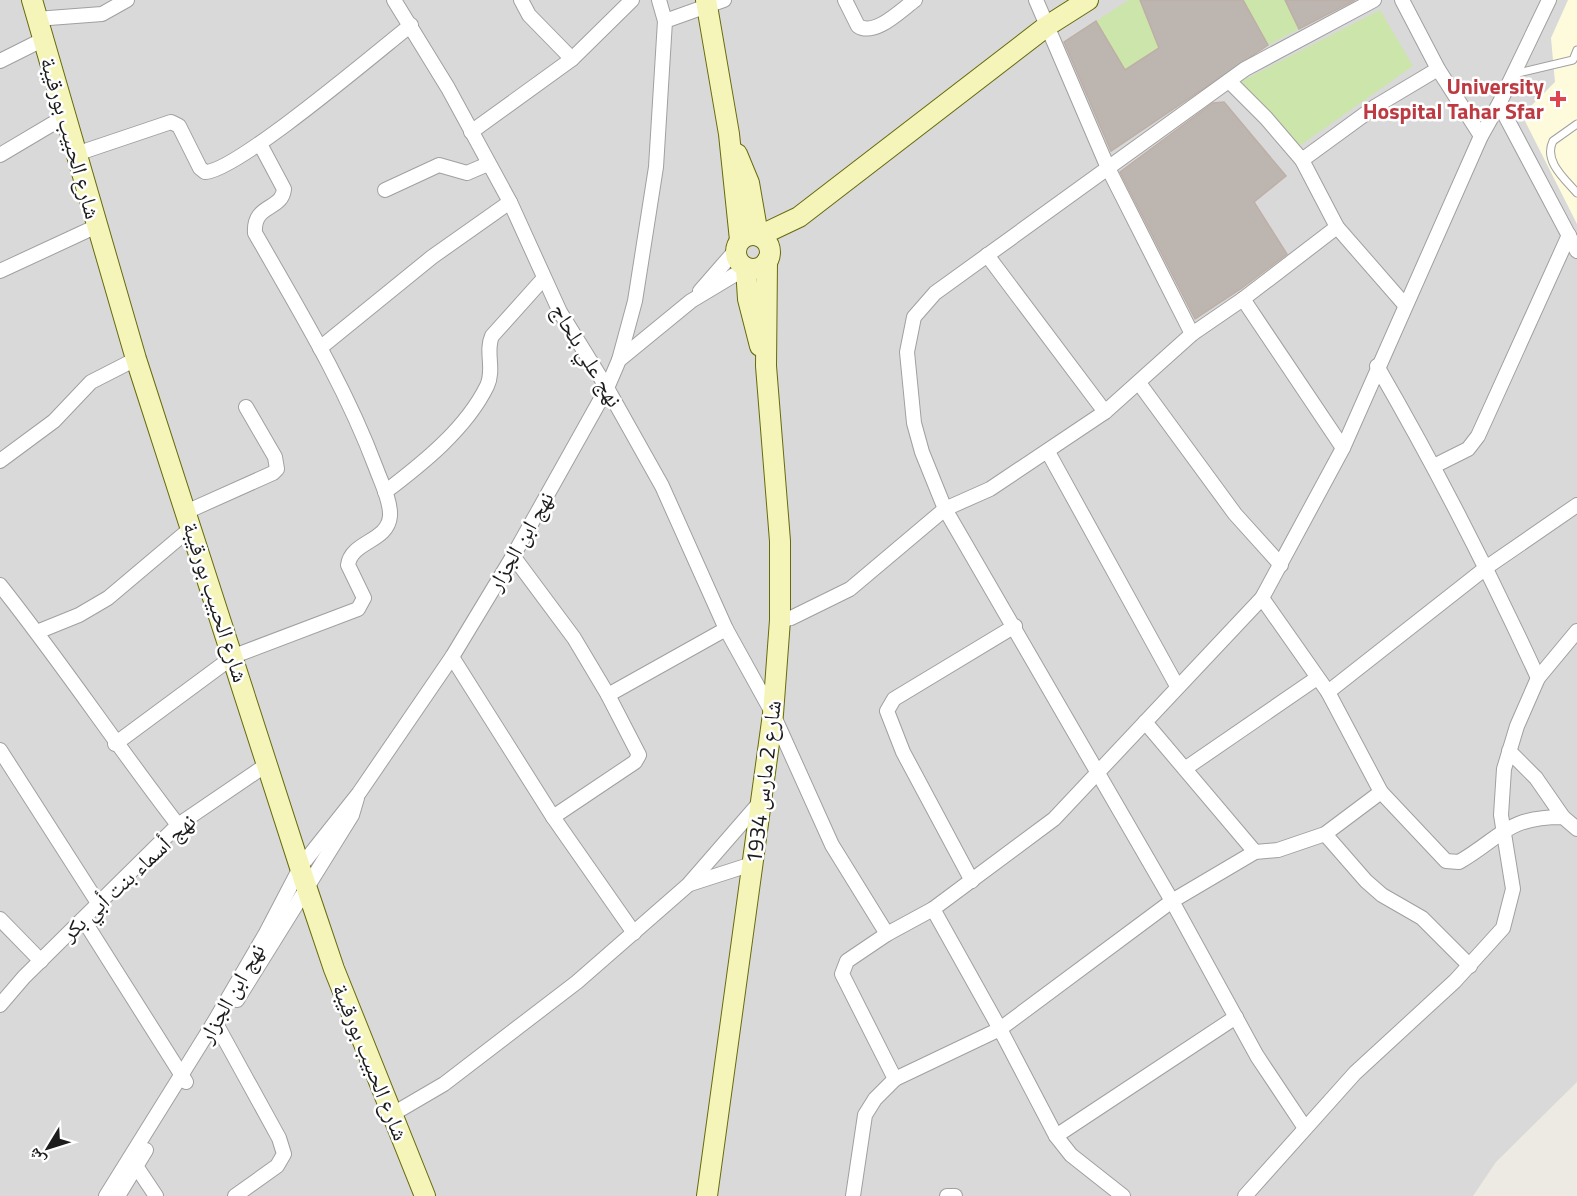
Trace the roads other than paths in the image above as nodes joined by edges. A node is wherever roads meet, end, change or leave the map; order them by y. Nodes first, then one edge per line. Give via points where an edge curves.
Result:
1 (127, 0) edge
2 (394, 0) edge
3 (521, 0) edge
4 (632, 0) edge
5 (659, 0) edge
6 (845, 0) edge
7 (915, 0) edge
8 (1036, 0) edge
9 (1088, 0) edge
10 (1374, 0) edge
11 (1402, 0) edge
12 (1549, 0) edge
13 (712, 2) edge
14 (34, 9) edge
15 (665, 21) junction
16 (411, 25) junction
17 (1047, 26) junction
18 (42, 40) junction
19 (1577, 50) edge
20 (572, 59) junction
21 (1575, 60) edge
22 (0, 61) edge
23 (1438, 69) junction
24 (1514, 74) junction
25 (1229, 81) junction
26 (1499, 104) junction
27 (64, 117) junction
28 (1577, 124) edge
29 (471, 132) junction
30 (1481, 136) junction
31 (260, 144) junction
32 (76, 154) junction
33 (0, 155) edge
34 (1302, 160) junction
35 (488, 164) junction
36 (1108, 168) junction
37 (385, 190) dead end
38 (1577, 193) edge
39 (510, 202) junction
40 (799, 217) junction
41 (97, 226) junction
42 (1337, 227) junction
43 (1569, 234) junction
44 (748, 241) junction
45 (1577, 251) edge
46 (987, 255) junction
47 (769, 257) junction
48 (746, 268) junction
49 (0, 271) edge
50 (544, 278) junction
51 (1243, 299) junction
52 (691, 302) junction
53 (1405, 305) junction
54 (1192, 334) junction
55 (320, 348) junction
56 (136, 359) junction
57 (620, 360) junction
58 (766, 366) junction
59 (1377, 366) junction
60 (1139, 383) junction
61 (607, 388) junction
62 (246, 407) dead end
63 (1105, 412) junction
64 (1342, 448) junction
65 (1048, 452) junction
66 (0, 461) edge
67 (1434, 466) junction
68 (385, 492) junction
69 (1577, 505) edge
70 (945, 509) junction
71 (188, 520) junction
72 (513, 556) junction
73 (1281, 565) junction
74 (1487, 567) junction
75 (0, 585) edge
76 (1262, 598) junction
77 (780, 620) junction
78 (1015, 626) junction
79 (726, 629) junction
80 (1577, 631) edge
81 (37, 632) junction
82 (234, 656) junction
83 (452, 657) junction
84 (1317, 678) junction
85 (1538, 678) junction
86 (1177, 686) junction
87 (1328, 692) junction
88 (608, 695) junction
89 (773, 714) junction
90 (1145, 722) junction
91 (115, 744) junction
92 (0, 750) edge
93 (1509, 751) junction
94 (269, 763) junction
95 (1186, 768) junction
96 (1099, 773) junction
97 (1381, 792) junction
98 (359, 793) junction
99 (762, 800) junction
100 (553, 817) junction
101 (1563, 817) junction
102 (178, 825) junction
103 (1577, 829) edge
104 (1503, 830) junction
105 (1325, 834) junction
106 (1255, 852) junction
107 (752, 864) junction
108 (301, 866) junction
109 (972, 881) junction
110 (688, 885) junction
111 (307, 889) junction
112 (1172, 901) junction
113 (98, 903) junction
114 (933, 909) junction
115 (0, 919) edge
116 (83, 919) junction
117 (634, 933) junction
118 (886, 934) junction
119 (41, 960) junction
120 (1470, 966) junction
121 (0, 1005) edge
122 (1236, 1017) junction
123 (216, 1027) junction
124 (1000, 1029) junction
125 (184, 1079) junction
126 (896, 1079) junction
127 (392, 1115) junction
128 (1305, 1128) junction
129 (1056, 1136) junction
130 (134, 1163) junction
131 (106, 1196) edge
132 (118, 1196) edge
133 (156, 1196) edge
134 (236, 1196) edge
135 (425, 1196) edge
136 (707, 1196) edge
137 (853, 1196) edge
138 (947, 1196) edge
139 (955, 1196) edge
140 (1123, 1196) edge
141 (1245, 1196) edge

1 - 14 street via 102,14
2 - 16 street, نهج علي بلحاج
3 - 20 street via 529,15
4 - 20 street
5 - 15 street
6 - 7 street via 858,26 868,29
8 - 17 street
9 - 17 street
10 - 25 street via 1272,53
11 - 23 street
12 - 24 street
13 - 15 street
13 - 44 street
14 - 18 street, شارع الحبيب بورقيبة
15 - 57 street via 656,167 635,301
16 - 29 street, نهج علي بلحاج
16 - 31 street
17 - 36 street
17 - 40 street
18 - 22 street
18 - 27 street, شارع الحبيب بورقيبة
19 - 21 lane
20 - 29 street
21 - 24 lane
23 - 30 street
23 - 34 street via 1376,106
24 - 26 street
25 - 34 street
25 - 36 street
26 - 30 street
26 - 43 street
27 - 32 street, شارع الحبيب بورقيبة
27 - 33 street
28 - 38 lane via 1550,147 1553,164
29 - 35 street, نهج علي بلحاج
30 - 53 street
31 - 32 street via 217,170 205,172 179,126 171,122
31 - 55 street via 284,189 280,198 258,215 255,233
32 - 41 street, شارع الحبيب بورقيبة
34 - 42 street
35 - 37 street via 467,173 449,166 429,167
35 - 39 street, نهج علي بلحاج
36 - 46 street
36 - 54 street
39 - 50 street, نهج علي بلحاج
39 - 55 street via 432,257
40 - 44 street
40 - 47 street
41 - 49 street
41 - 56 street, شارع الحبيب بورقيبة
42 - 51 street
42 - 53 street
43 - 45 street
43 - 67 street via 1478,436 1468,449
44 - 47 street via 767,243
44 - 48 street via 738,262
44 - 52 street
46 - 63 street
46 - 70 street via 922,304 909,331 907,352 914,423
47 - 48 street via 758,268
47 - 58 street, شارع 2 مارس 1934
48 - 52 street
48 - 58 street, شارع 2 مارس 1934 via 748,300
50 - 61 street, نهج علي بلحاج via 560,312
50 - 68 street via 492,336 491,374 478,400 415,469
51 - 54 street
51 - 64 street
52 - 57 street, نهج ابن الجزار
53 - 59 street
54 - 60 street
55 - 68 street via 353,410
56 - 66 street via 91,382 54,421
56 - 71 street, شارع الحبيب بورقيبة
57 - 61 street, نهج ابن الجزار
58 - 77 street, شارع 2 مارس 1934 via 780,541
59 - 64 street
59 - 67 street
60 - 63 street
60 - 73 street via 1235,514
61 - 72 street, نهج ابن الجزار
61 - 79 street, نهج علي بلحاج via 662,486
62 - 71 street via 275,457 277,469
63 - 65 street
64 - 73 street
65 - 70 street via 990,489
65 - 86 street
67 - 74 street
68 - 82 street via 391,513 389,524 348,560 363,604 352,612
69 - 74 street
70 - 77 street via 850,589
70 - 78 street
71 - 81 street via 108,598
71 - 82 street, شارع الحبيب بورقيبة
72 - 83 street, نهج ابن الجزار
72 - 88 street via 556,611
73 - 76 street
74 - 85 street
74 - 87 street
75 - 81 street
76 - 84 street
76 - 86 street
77 - 89 street, شارع 2 مارس 1934
78 - 96 street
78 - 109 street via 894,699 887,711 903,752
79 - 88 street
79 - 89 street, نهج علي بلحاج
80 - 85 street
81 - 91 street
82 - 91 street
82 - 94 street, شارع الحبيب بورقيبة
83 - 98 street, نهج ابن الجزار
83 - 100 street
84 - 87 street
84 - 95 street
85 - 93 street
86 - 90 street
87 - 97 street
88 - 100 street via 637,749 638,759
89 - 99 street, شارع 2 مارس 1934
89 - 118 street, نهج علي بلحاج via 832,845
90 - 95 street
90 - 96 street
91 - 102 street
92 - 113 street
93 - 101 street via 1536,778
93 - 104 street via 1501,798
94 - 102 street, نهج أسماء بنت أبي بكر
94 - 108 street, شارع الحبيب بورقيبة
95 - 106 street
96 - 109 street via 1054,819
96 - 112 street
97 - 104 street via 1438,854 1452,863 1465,859
97 - 105 street
98 - 108 street, نهج ابن الجزار
98 - 111 street, نهج ابن الجزار via 352,815
99 - 107 street, شارع 2 مارس 1934
99 - 110 street
100 - 117 street
101 - 103 street
101 - 104 street via 1537,818
102 - 113 street, نهج أسماء بنت أبي بكر
104 - 120 street via 1513,875 1510,908 1503,928
105 - 106 street via 1278,850
105 - 120 street via 1366,881 1422,918
106 - 112 street
107 - 110 street
107 - 136 street, شارع 2 مارس 1934
108 - 111 street, شارع الحبيب بورقيبة
108 - 123 street, نهج ابن الجزار
109 - 114 street
110 - 117 street
111 - 123 street, نهج ابن الجزار
111 - 127 street, شارع الحبيب بورقيبة
112 - 122 street
112 - 124 street
113 - 116 street, نهج أسماء بنت أبي بكر
114 - 118 street
114 - 124 street
115 - 119 street
116 - 119 street, نهج أسماء بنت أبي بكر
116 - 125 street
117 - 127 street via 489,1051
118 - 126 street via 847,961 842,974
119 - 121 street, نهج أسماء بنت أبي بكر
120 - 128 street via 1355,1073
122 - 128 street
122 - 129 street
123 - 125 street, نهج ابن الجزار
123 - 134 street via 279,1138 284,1154 277,1166
124 - 126 street
124 - 129 street
125 - 130 street, نهج ابن الجزار
126 - 137 street via 865,1115
127 - 135 street, شارع الحبيب بورقيبة
128 - 141 street
129 - 140 street via 1071,1155
130 - 131 street, نهج ابن الجزار
130 - 132 street, نهج ابن الجزار
130 - 133 street
138 - 139 street

